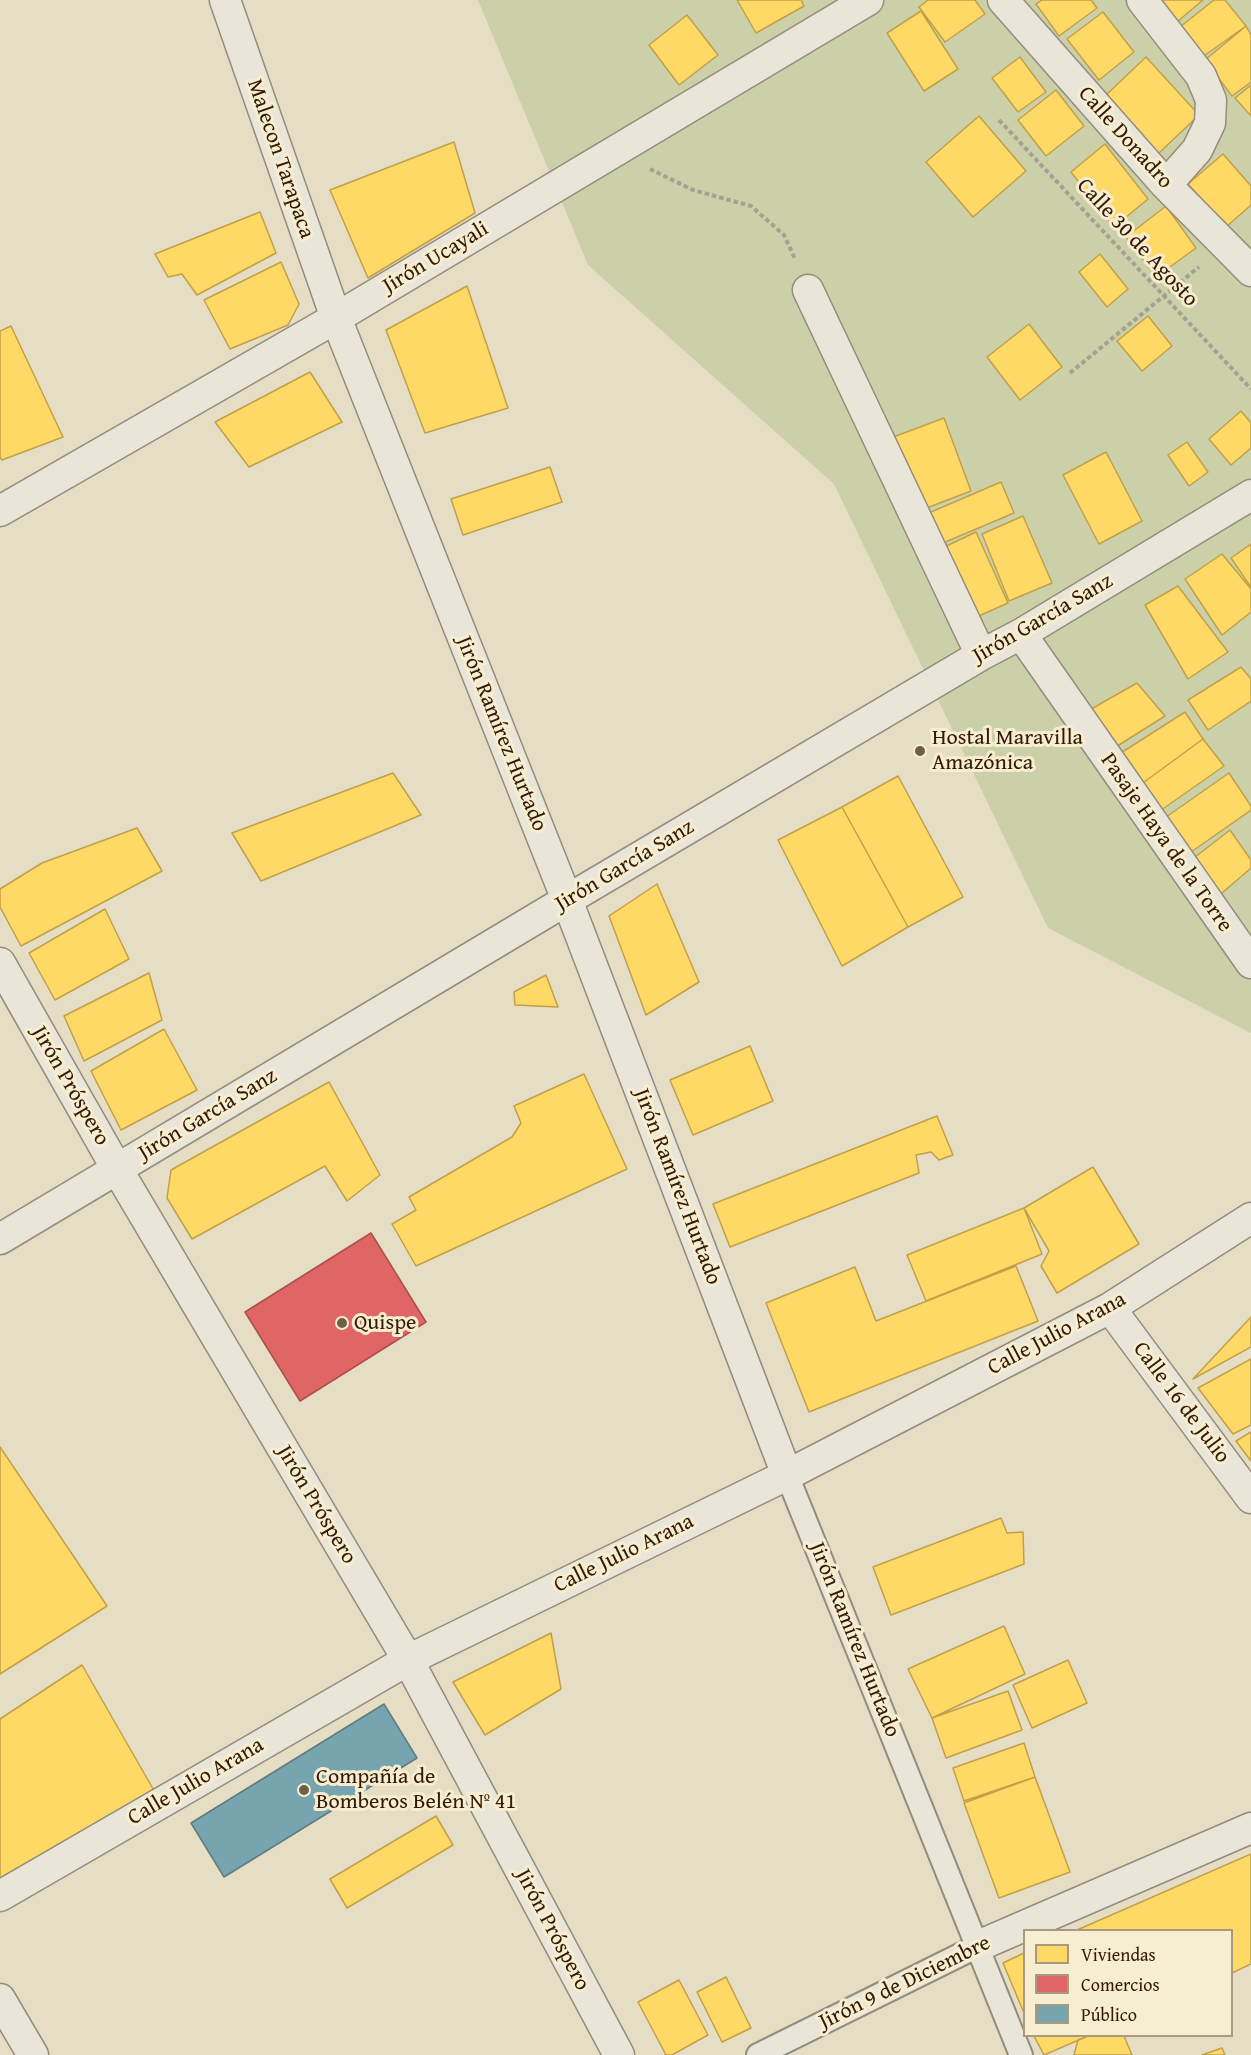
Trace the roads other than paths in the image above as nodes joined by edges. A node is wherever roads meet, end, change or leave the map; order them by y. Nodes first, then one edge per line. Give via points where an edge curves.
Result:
1 (225, 0) edge
2 (868, 0) edge
3 (1003, 0) edge
4 (1142, 0) edge
5 (1166, 185) junction
6 (1251, 271) edge
7 (808, 290) road end
8 (336, 318) junction
9 (1251, 495) edge
10 (0, 511) edge
11 (1021, 634) junction
12 (981, 654) junction
13 (567, 900) junction
14 (0, 963) edge
15 (1251, 963) edge
16 (117, 1169) junction
17 (1251, 1218) edge
18 (0, 1239) edge
19 (1110, 1308) junction
20 (787, 1474) junction
21 (1251, 1498) edge
22 (408, 1660) junction
23 (1251, 1828) edge
24 (0, 1896) edge
25 (978, 1946) junction
26 (0, 1999) edge
27 (33, 2055) edge
28 (619, 2055) edge
29 (758, 2055) edge
30 (1021, 2055) edge

1 - 8 street, Malecon Tarapaca
2 - 8 street, Jirón Ucayali
3 - 5 street, Calle Donadro
4 - 5 street via 1201,76 1211,100 1210,123 1197,150
5 - 6 street, Calle Donadro
7 - 12 street
8 - 10 street, Jirón Ucayali
8 - 13 street, Jirón Ramírez Hurtado
9 - 11 street, Jirón García Sanz
11 - 12 street, Jirón García Sanz
11 - 15 street, Pasaje Haya de la Torre
12 - 13 street, Jirón García Sanz
13 - 16 street, Jirón García Sanz
13 - 20 street, Jirón Ramírez Hurtado
14 - 16 street, Jirón Próspero
16 - 18 street, Jirón García Sanz
16 - 22 street, Jirón Próspero
17 - 19 street, Calle Julio Arana
19 - 20 street, Calle Julio Arana
19 - 21 street, Calle 16 de Julio
20 - 22 street, Calle Julio Arana
20 - 25 street, Jirón Ramírez Hurtado
22 - 24 street, Calle Julio Arana
22 - 28 street, Jirón Próspero
23 - 25 street, Jirón 9 de Diciembre
25 - 29 street, Jirón 9 de Diciembre
25 - 30 street, Jirón Ramírez Hurtado
26 - 27 street

